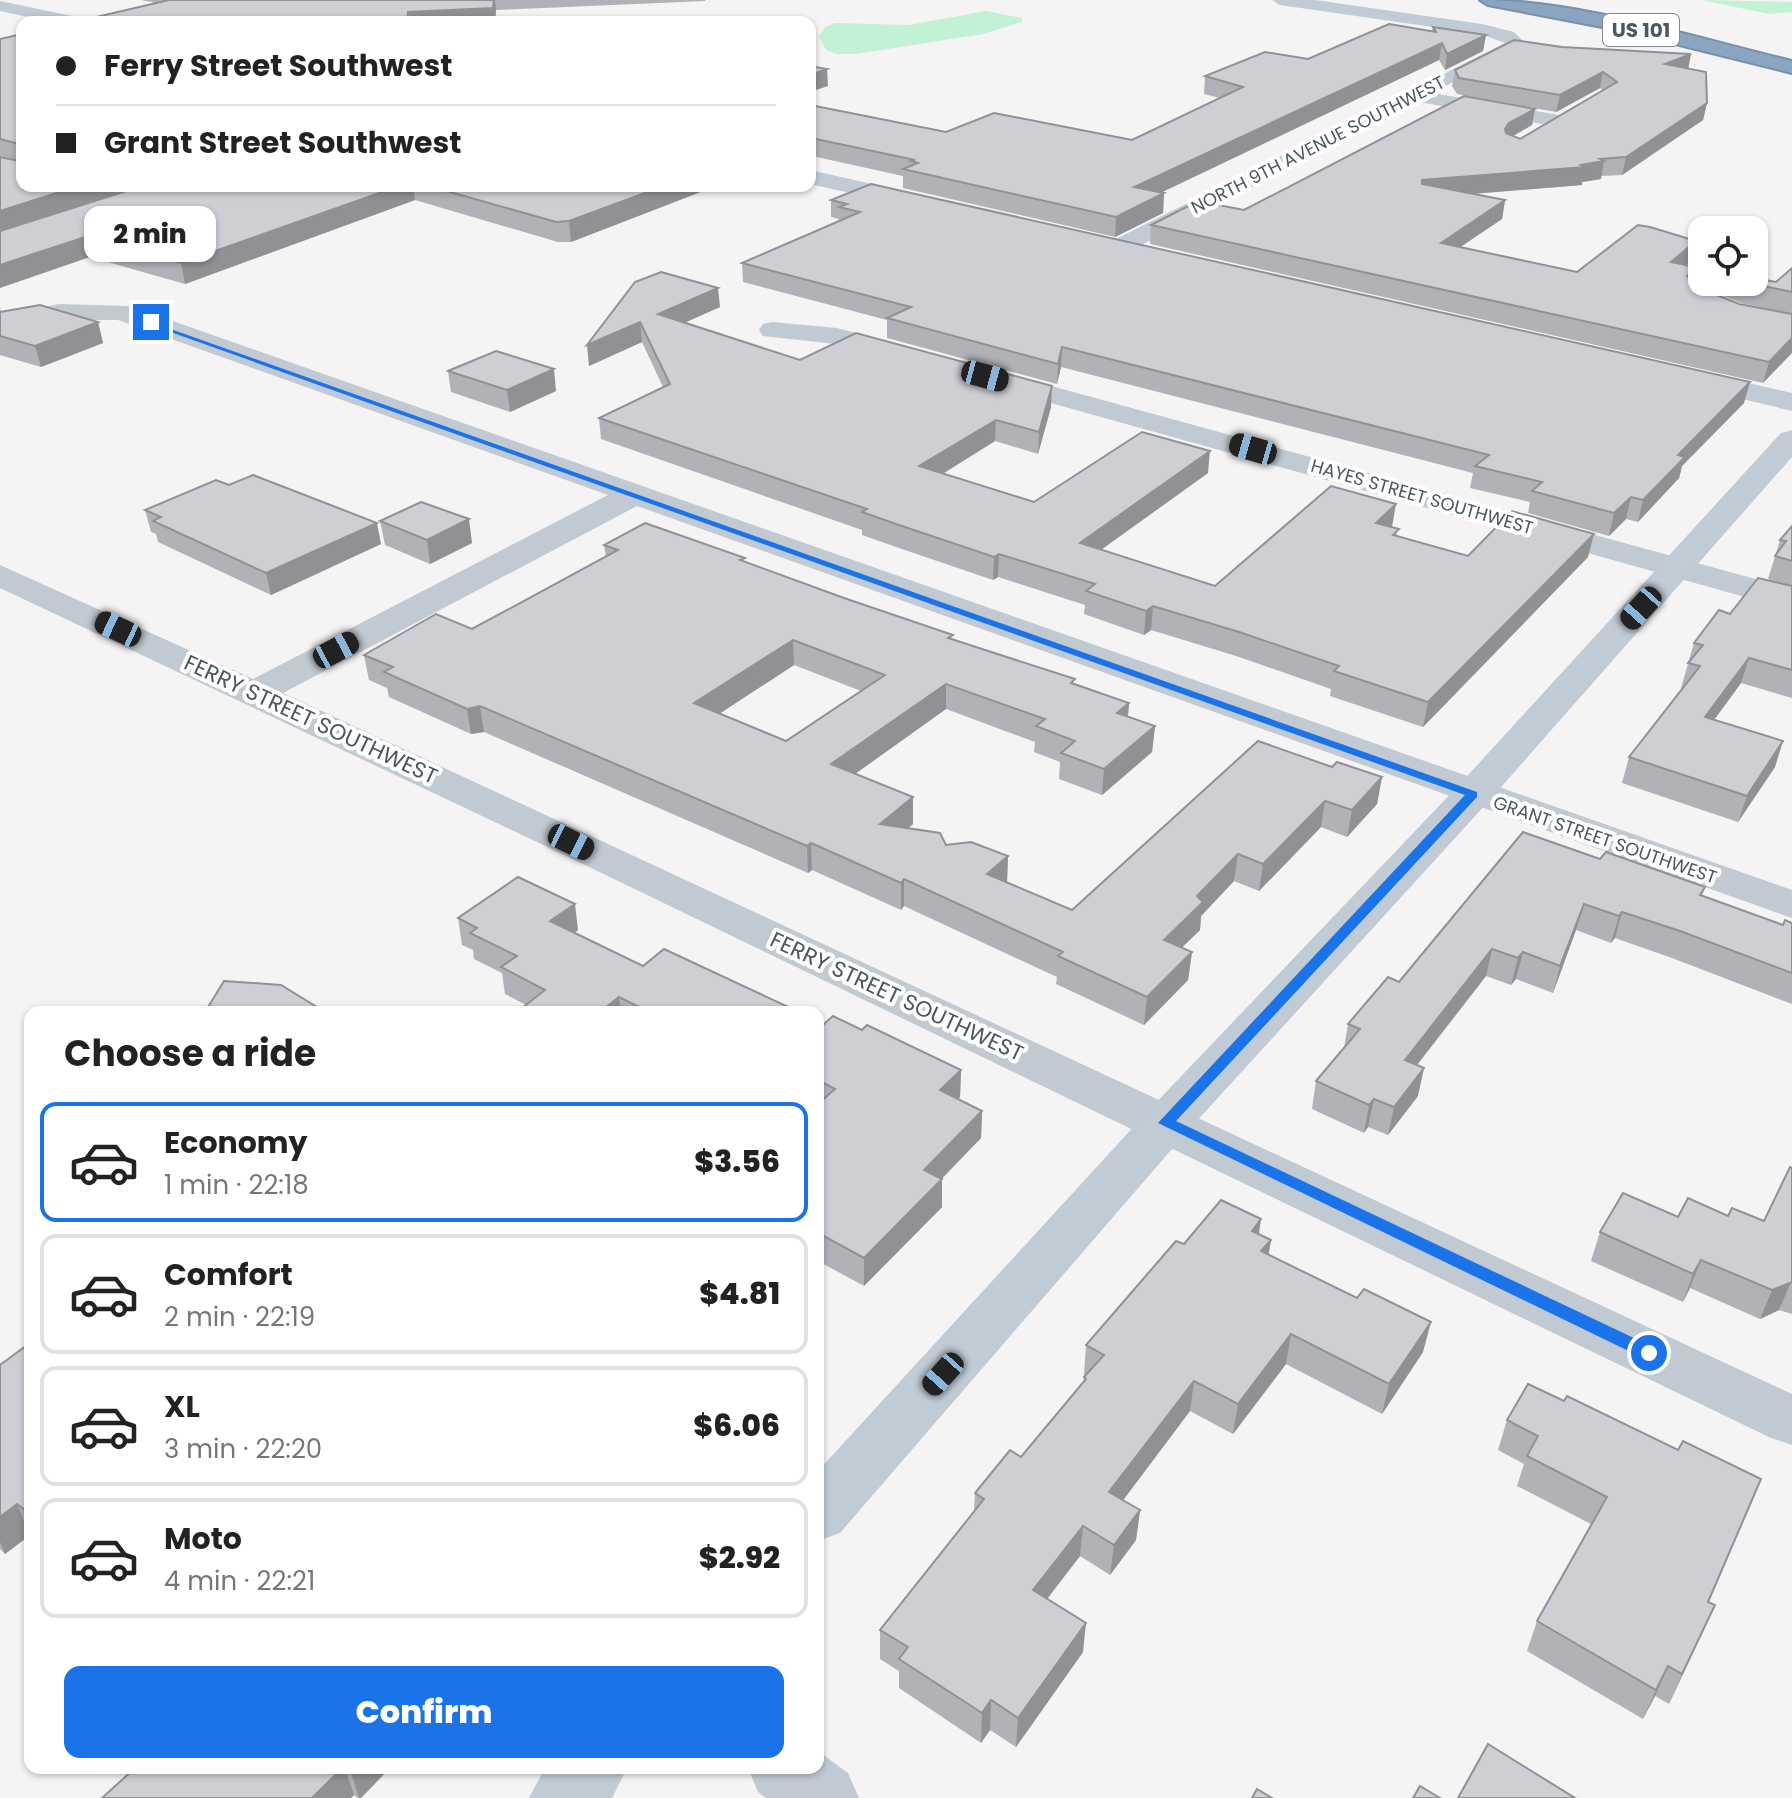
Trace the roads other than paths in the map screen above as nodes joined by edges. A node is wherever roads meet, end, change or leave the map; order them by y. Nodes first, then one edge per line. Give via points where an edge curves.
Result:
1 (1280, 0) edge
2 (1488, 0) edge
3 (1580, 0) edge
4 (0, 6) edge
5 (1651, 14) dead end
6 (48, 16) edge
7 (1792, 67) edge
8 (1415, 96) junction
9 (1537, 135) edge
10 (816, 178) edge
11 (938, 206) edge
12 (1089, 240) edge
13 (1119, 247) junction
14 (1162, 257) edge
15 (0, 324) edge
16 (772, 330) dead end
17 (926, 360) edge
18 (970, 372) edge
19 (1670, 374) edge
20 (1792, 402) edge
21 (1792, 439) edge
22 (633, 495) junction
23 (1676, 568) junction
24 (0, 575) edge
25 (1792, 600) edge
26 (255, 693) junction
27 (1473, 794) junction
28 (1792, 905) edge
29 (1166, 1123) junction
30 (1792, 1421) edge
31 (824, 1507) edge
32 (587, 1774) edge
33 (791, 1774) edge
34 (565, 1798) edge
35 (823, 1798) edge

1 - 8 street, NORTH 9TH AVENUE SOUTHWEST via 1482,29 1517,44
2 - 7 highway, US 101
3 - 5 highway, US 101
4 - 6 street
8 - 9 street via 1566,117
8 - 13 street, NORTH 9TH AVENUE SOUTHWEST
10 - 11 street
12 - 13 street
13 - 14 street
15 - 22 street, GRANT STREET SOUTHWEST via 59,312 121,312
16 - 17 street via 837,336
18 - 23 street, HAYES STREET SOUTHWEST
19 - 20 street
21 - 23 street
22 - 26 street
22 - 27 street, GRANT STREET SOUTHWEST
23 - 25 street, HAYES STREET SOUTHWEST
23 - 27 street
24 - 26 street, FERRY STREET SOUTHWEST
26 - 29 street, FERRY STREET SOUTHWEST
27 - 28 street, GRANT STREET SOUTHWEST
27 - 29 street
29 - 30 street, FERRY STREET SOUTHWEST
29 - 31 street
32 - 34 street
33 - 35 street

